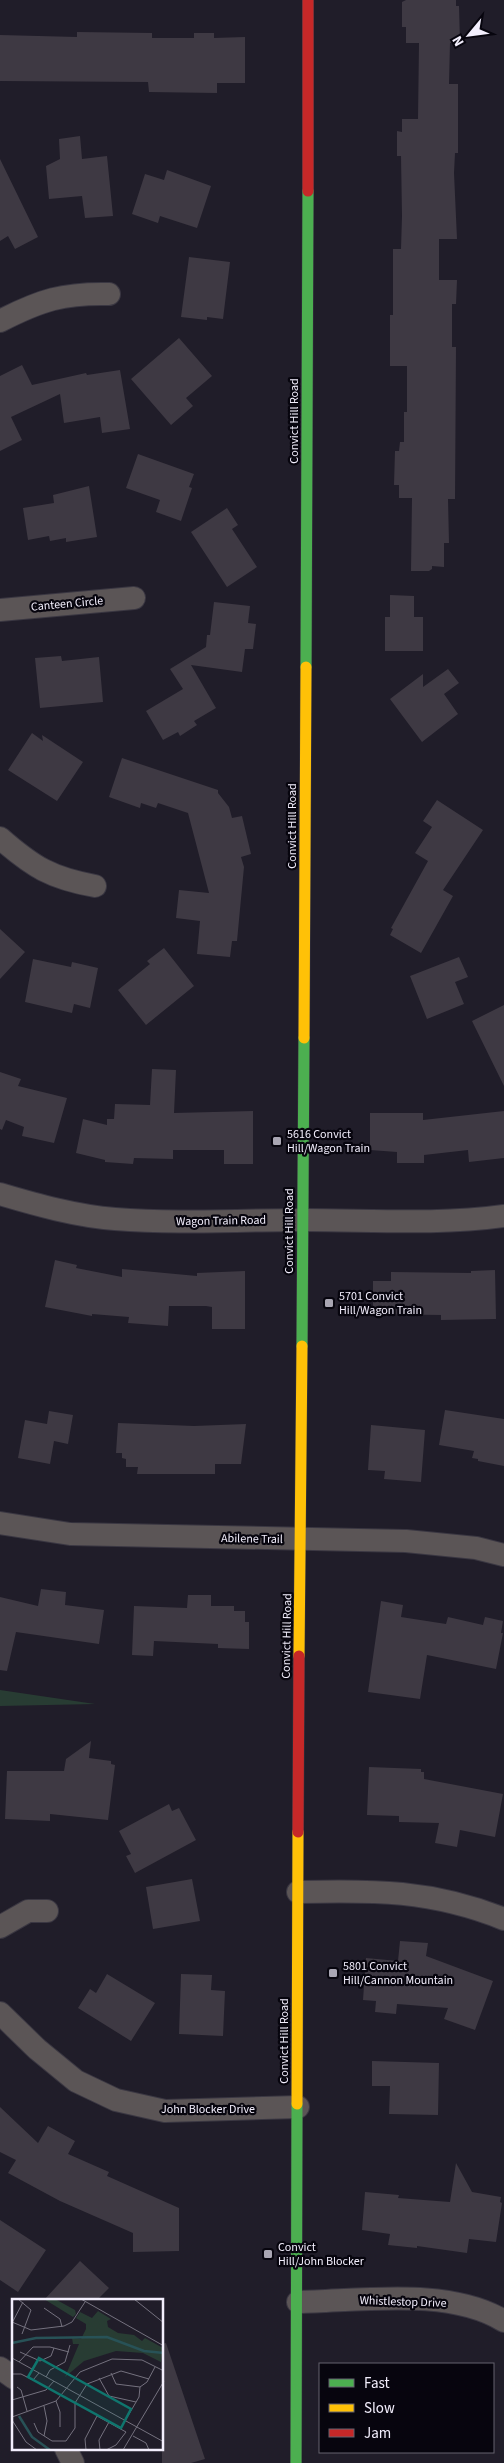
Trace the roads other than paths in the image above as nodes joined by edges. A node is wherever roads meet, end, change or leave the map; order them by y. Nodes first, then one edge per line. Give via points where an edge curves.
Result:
1 (308, 0) edge
2 (108, 294) dead end
3 (0, 321) edge
4 (134, 598) dead end
5 (0, 610) edge
6 (0, 838) edge
7 (95, 886) dead end
8 (0, 1194) edge
9 (504, 1216) edge
10 (303, 1220) junction
11 (0, 1522) edge
12 (301, 1540) junction
13 (504, 1555) edge
14 (298, 1892) junction
15 (47, 1911) dead end
16 (504, 1919) edge
17 (0, 1927) edge
18 (0, 2013) edge
19 (298, 2107) junction
20 (298, 2302) junction
21 (504, 2322) edge
22 (0, 2368) edge
23 (12, 2377) edge
24 (66, 2450) edge
25 (73, 2463) edge
26 (296, 2463) edge

1 - 10 street, Convict Hill Road
2 - 3 street via 76,294 47,300
4 - 5 street, Canteen Circle
6 - 7 street via 36,867 70,881
8 - 10 street, Wagon Train Road via 41,1206 112,1219
9 - 10 street, Wagon Train Road via 435,1222
10 - 12 street, Convict Hill Road
11 - 12 street, Abilene Trail via 70,1534
12 - 13 street, Abilene Trail via 406,1541 476,1548
12 - 14 street, Convict Hill Road
14 - 16 street via 357,1890 411,1893 461,1904
14 - 19 street, Convict Hill Road
15 - 17 street via 28,1911
18 - 19 street, John Blocker Drive via 76,2081 116,2100 165,2111
19 - 20 street, Convict Hill Road
20 - 21 street, Whistlestop Drive via 385,2299 451,2303 479,2309
20 - 26 street, Convict Hill Road
22 - 23 street
24 - 25 street

